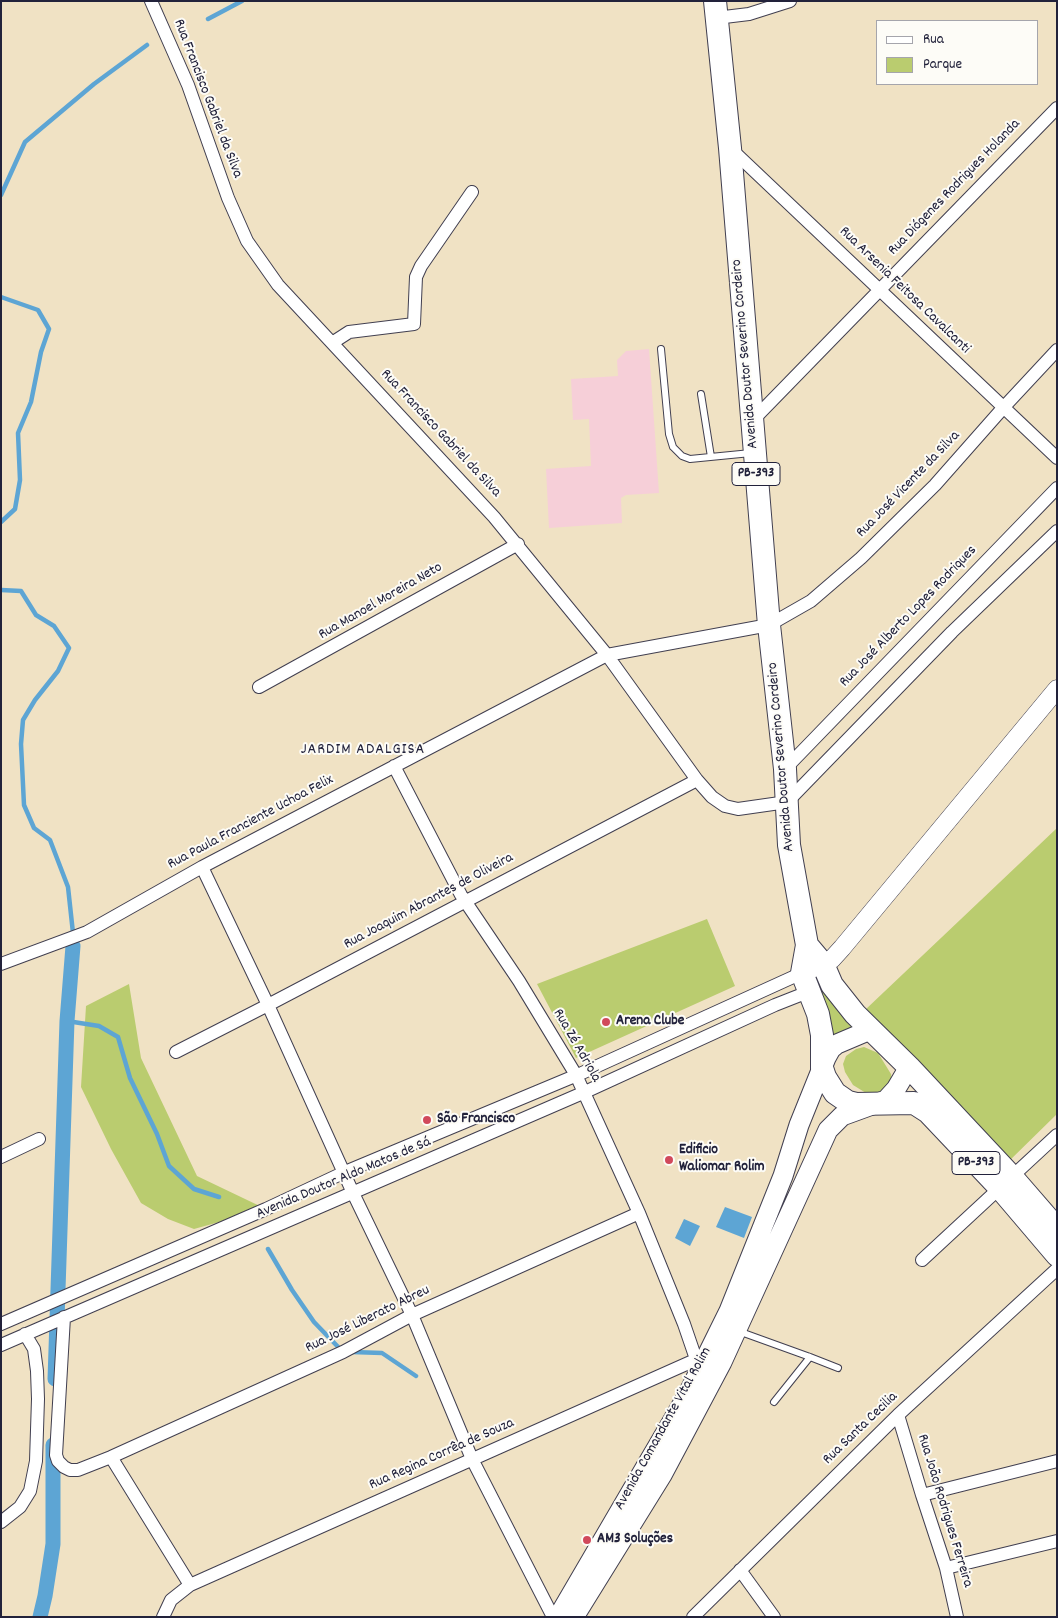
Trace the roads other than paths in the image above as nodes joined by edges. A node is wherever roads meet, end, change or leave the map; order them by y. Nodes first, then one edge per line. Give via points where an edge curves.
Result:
1 (151, 1) edge
2 (782, 2) edge
3 (715, 10) edge
4 (1057, 108) edge
5 (730, 148) junction
6 (472, 192) dead end
7 (879, 290) junction
8 (332, 343) junction
9 (660, 349) dead end
10 (1057, 350) edge
11 (701, 394) dead end
12 (1003, 408) junction
13 (752, 421) junction
14 (754, 453) junction
15 (711, 457) junction
16 (1057, 458) edge
17 (1057, 488) edge
18 (1057, 531) edge
19 (518, 544) junction
20 (769, 625) junction
21 (607, 655) junction
22 (259, 687) dead end
23 (1057, 689) edge
24 (394, 766) junction
25 (785, 769) junction
26 (697, 780) junction
27 (787, 802) junction
28 (202, 866) junction
29 (465, 902) junction
30 (807, 945) junction
31 (1, 964) edge
32 (823, 964) junction
33 (805, 982) junction
34 (268, 1005) junction
35 (870, 1030) junction
36 (176, 1052) dead end
37 (909, 1067) junction
38 (822, 1068) junction
39 (576, 1076) junction
40 (585, 1092) junction
41 (878, 1103) junction
42 (1057, 1135) edge
43 (39, 1139) dead end
44 (1, 1157) edge
45 (345, 1172) junction
46 (1006, 1183) junction
47 (353, 1193) junction
48 (639, 1213) junction
49 (1057, 1229) edge
50 (1057, 1256) edge
51 (922, 1260) dead end
52 (1057, 1269) edge
53 (412, 1316) junction
54 (62, 1318) junction
55 (1, 1324) edge
56 (30, 1331) junction
57 (737, 1331) junction
58 (1, 1345) edge
59 (810, 1356) junction
60 (701, 1357) junction
61 (838, 1368) dead end
62 (774, 1402) dead end
63 (898, 1415) junction
64 (111, 1457) junction
65 (472, 1459) junction
66 (1057, 1461) edge
67 (922, 1496) junction
68 (1, 1522) edge
69 (1057, 1541) edge
70 (946, 1568) junction
71 (740, 1570) junction
72 (190, 1585) junction
73 (163, 1617) edge
74 (553, 1617) edge
75 (558, 1617) edge
76 (574, 1617) edge
77 (693, 1617) edge
78 (774, 1617) edge
79 (957, 1617) edge

1 - 8 street, Rua Francisco Gabriel da Silva via 188,85 228,198 247,241 278,285
2 - 3 street via 749,14
3 - 5 highway, Avenida Doutor Severino Cordeiro / PB-393
4 - 7 street, Rua Diógenes Rodrigues Holanda
5 - 7 street, Rua Arsenia Feitosa Cavalcanti
5 - 13 highway, Avenida Doutor Severino Cordeiro / PB-393
6 - 8 street via 416,277 414,324 348,332
7 - 12 street, Rua Arsenia Feitosa Cavalcanti
7 - 13 street, Rua Diógenes Rodrigues Holanda
8 - 19 street, Rua Francisco Gabriel da Silva
9 - 15 lane via 668,434 673,447 690,459
10 - 12 street, Rua José Vicente da Silva
11 - 15 lane
12 - 16 street, Rua Arsenia Feitosa Cavalcanti
12 - 20 street, Rua José Vicente da Silva via 935,485 861,558 812,601
13 - 14 highway, Avenida Doutor Severino Cordeiro / PB-393
14 - 15 lane
14 - 20 highway, Avenida Doutor Severino Cordeiro / PB-393
17 - 25 street, Rua José Alberto Lopes Rodriques
18 - 27 street via 952,632
19 - 21 street, Rua Francisco Gabriel da Silva
19 - 22 street, Rua Manoel Moreira Neto
20 - 21 street, Rua Paula Franciente Uchoa Felix
20 - 25 highway, Avenida Doutor Severino Cordeiro / PB-393
21 - 24 street, Rua Paula Franciente Uchoa Felix
21 - 26 street, Rua Francisco Gabriel da Silva
23 - 32 street via 842,948
24 - 28 street, Rua Paula Franciente Uchoa Felix
24 - 29 street, Rua Zé Adriola
25 - 27 highway, Avenida Doutor Severino Cordeiro / PB-393
26 - 27 street, Rua Francisco Gabriel da Silva via 725,806 738,809
26 - 29 street, Rua Joaquim Abrantes de Oliveira
27 - 30 highway, Avenida Doutor Severino Cordeiro / PB-393 via 789,845
28 - 31 street, Rua Paula Franciente Uchoa Felix via 87,932
28 - 34 street
29 - 34 street, Rua Joaquim Abrantes de Oliveira
29 - 39 street, Rua Zé Adriola via 519,981
30 - 32 highway, Avenida Doutor Severino Cordeiro / PB-393
30 - 33 highway, Avenida Doutor Severino Cordeiro / PB-393
32 - 33 street
32 - 35 highway, Avenida Doutor Severino Cordeiro / PB-393 via 832,985
33 - 38 highway via 818,1014
33 - 39 street, Avenida Doutor Aldo Matos de Sá
33 - 40 street, Avenida Doutor Aldo Matos de Sá via 775,1005
34 - 36 street, Rua Joaquim Abrantes de Oliveira
34 - 45 street
35 - 37 highway
35 - 38 main road via 837,1044
37 - 41 main road via 892,1094
37 - 46 highway, PB-393
38 - 41 highway via 835,1093 848,1102
38 - 60 main road, Avenida Comandante Vital Rolim via 729,1311
39 - 40 street, Rua Zé Adriola
39 - 45 street, Avenida Doutor Aldo Matos de Sá
40 - 47 street, Avenida Doutor Aldo Matos de Sá
40 - 48 street, Rua Zé Adriola
41 - 46 highway, PB-393 via 914,1103
41 - 57 main road, Avenida Comandante Vital Rolim via 842,1116 828,1130
42 - 46 street
43 - 44 street
45 - 47 street
45 - 55 street, Avenida Doutor Aldo Matos de Sá via 266,1210
46 - 49 highway, PB-393
46 - 50 highway, PB-393
46 - 51 street
47 - 53 street
47 - 54 street, Avenida Doutor Aldo Matos de Sá
48 - 53 street, Rua José Liberato Abreu
48 - 60 street, Rua Zé Adriola via 684,1324
52 - 63 street, Rua Santa Cecilia
53 - 64 street, Rua José Liberato Abreu via 343,1352
53 - 65 street
54 - 56 street, Avenida Doutor Aldo Matos de Sá
54 - 64 street, Rua José Liberato Abreu via 58,1462 70,1470 78,1470
56 - 58 street, Avenida Doutor Aldo Matos de Sá
56 - 68 street via 37,1371 36,1460 30,1491 20,1507
57 - 59 lane
57 - 76 main road, Avenida Comandante Vital Rolim via 662,1475
59 - 61 lane
59 - 62 lane
60 - 65 street, Rua Regina Corrêa de Souza
60 - 75 main road, Avenida Comandante Vital Rolim via 686,1396
63 - 67 street, Rua João Rodrigues Ferreira
63 - 71 street, Rua Santa Cecilia
64 - 72 street
65 - 72 street, Rua Regina Corrêa de Souza
65 - 74 street
66 - 67 street
67 - 70 street, Rua João Rodrigues Ferreira
69 - 70 street
70 - 79 street, Rua João Rodrigues Ferreira
71 - 77 street, Rua Santa Cecilia
71 - 78 street
72 - 73 street, Rua Regina Corrêa de Souza via 171,1600

